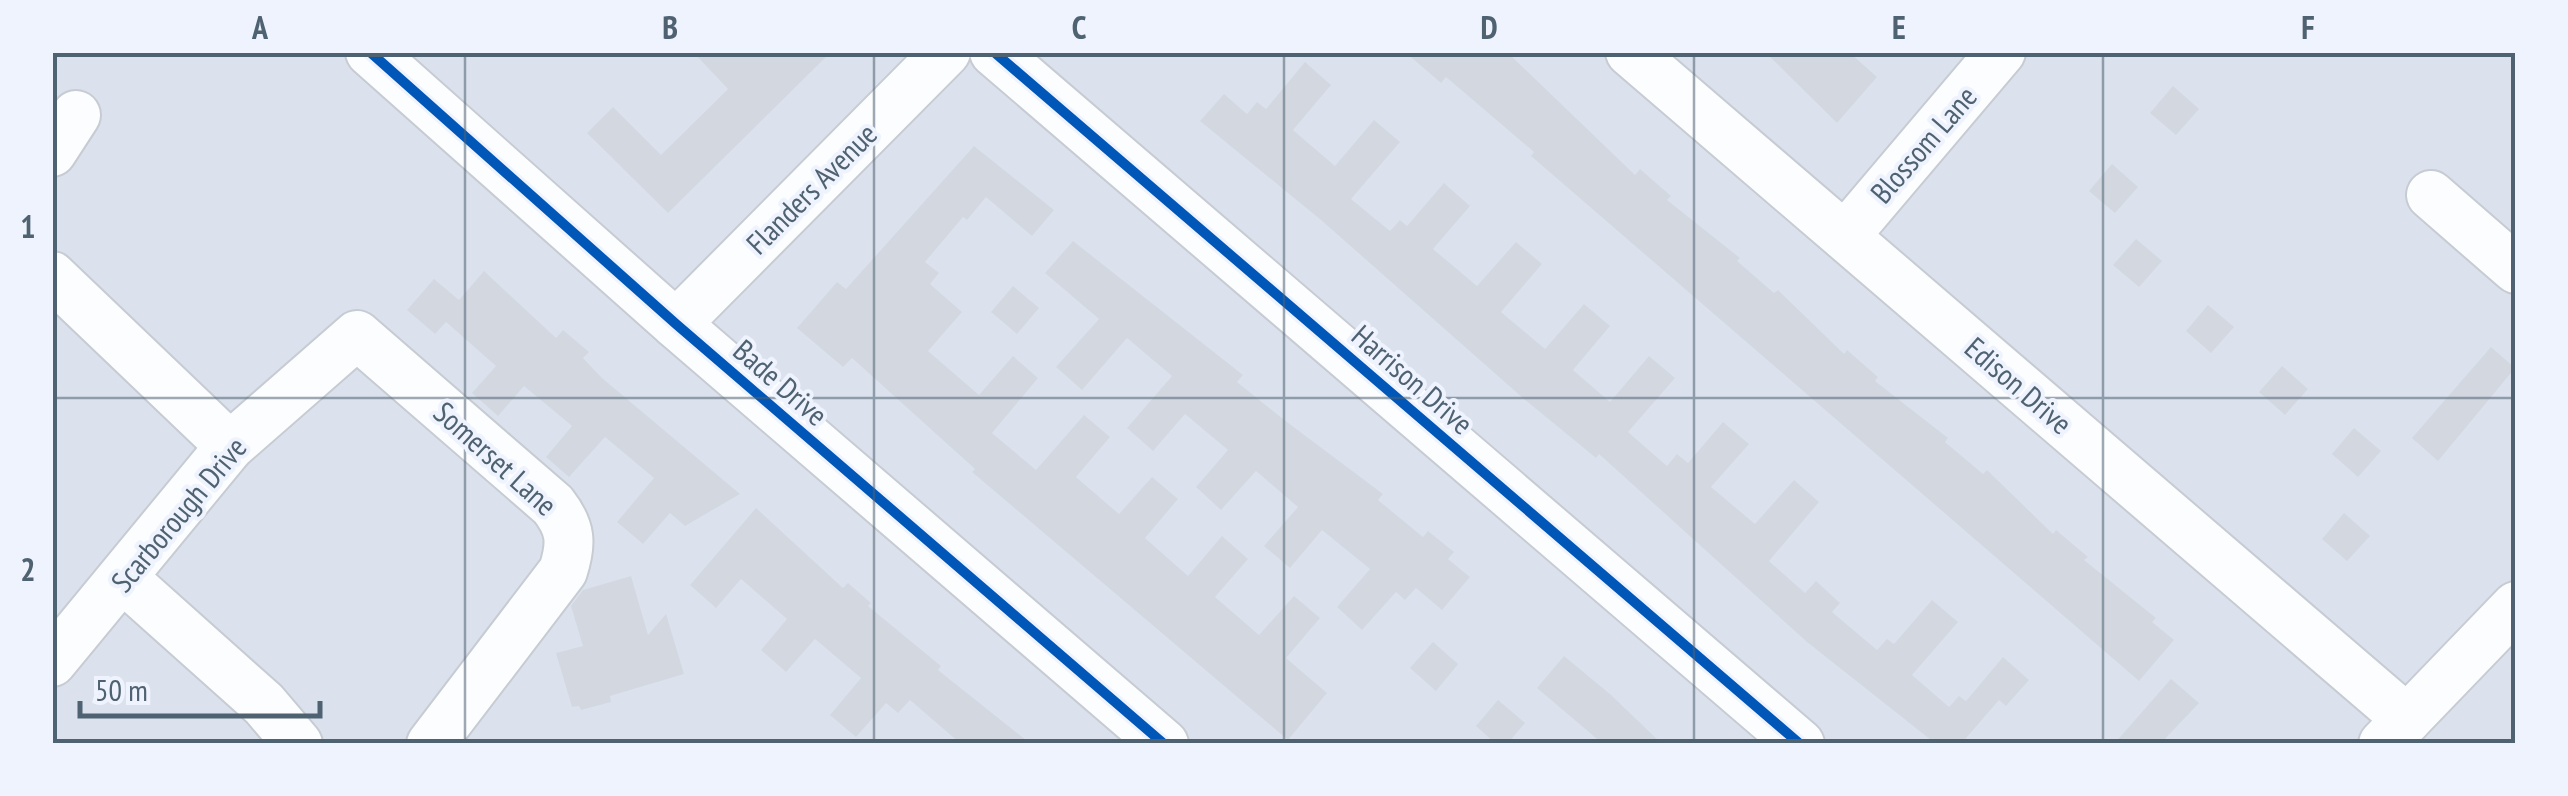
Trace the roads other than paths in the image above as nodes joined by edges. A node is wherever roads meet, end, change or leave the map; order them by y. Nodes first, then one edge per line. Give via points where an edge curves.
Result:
1 (370, 52) edge
2 (946, 52) edge
3 (994, 52) edge
4 (1630, 52) edge
5 (2001, 52) edge
6 (2431, 194) dead end
7 (1844, 236) junction
8 (2516, 269) edge
9 (52, 276) edge
10 (676, 324) junction
11 (358, 335) joint
12 (230, 446) junction
13 (124, 579) junction
14 (2516, 606) edge
15 (52, 662) edge
16 (2395, 731) edge
17 (298, 744) edge
18 (430, 744) edge
19 (1164, 744) edge
20 (1800, 744) edge

1 - 10 street, Bade Drive
2 - 10 street, Flanders Avenue
3 - 20 street, Harrison Drive
4 - 7 street, Edison Drive
5 - 7 street, Blossom Lane
6 - 8 street
7 - 16 street, Edison Drive
9 - 12 street
10 - 19 street, Bade Drive
11 - 12 street, Scarborough Drive
11 - 18 street, Somerset Lane via 568,524 571,548 563,571
12 - 13 street, Scarborough Drive
13 - 15 street, Scarborough Drive
13 - 17 street via 264,704
14 - 16 street

